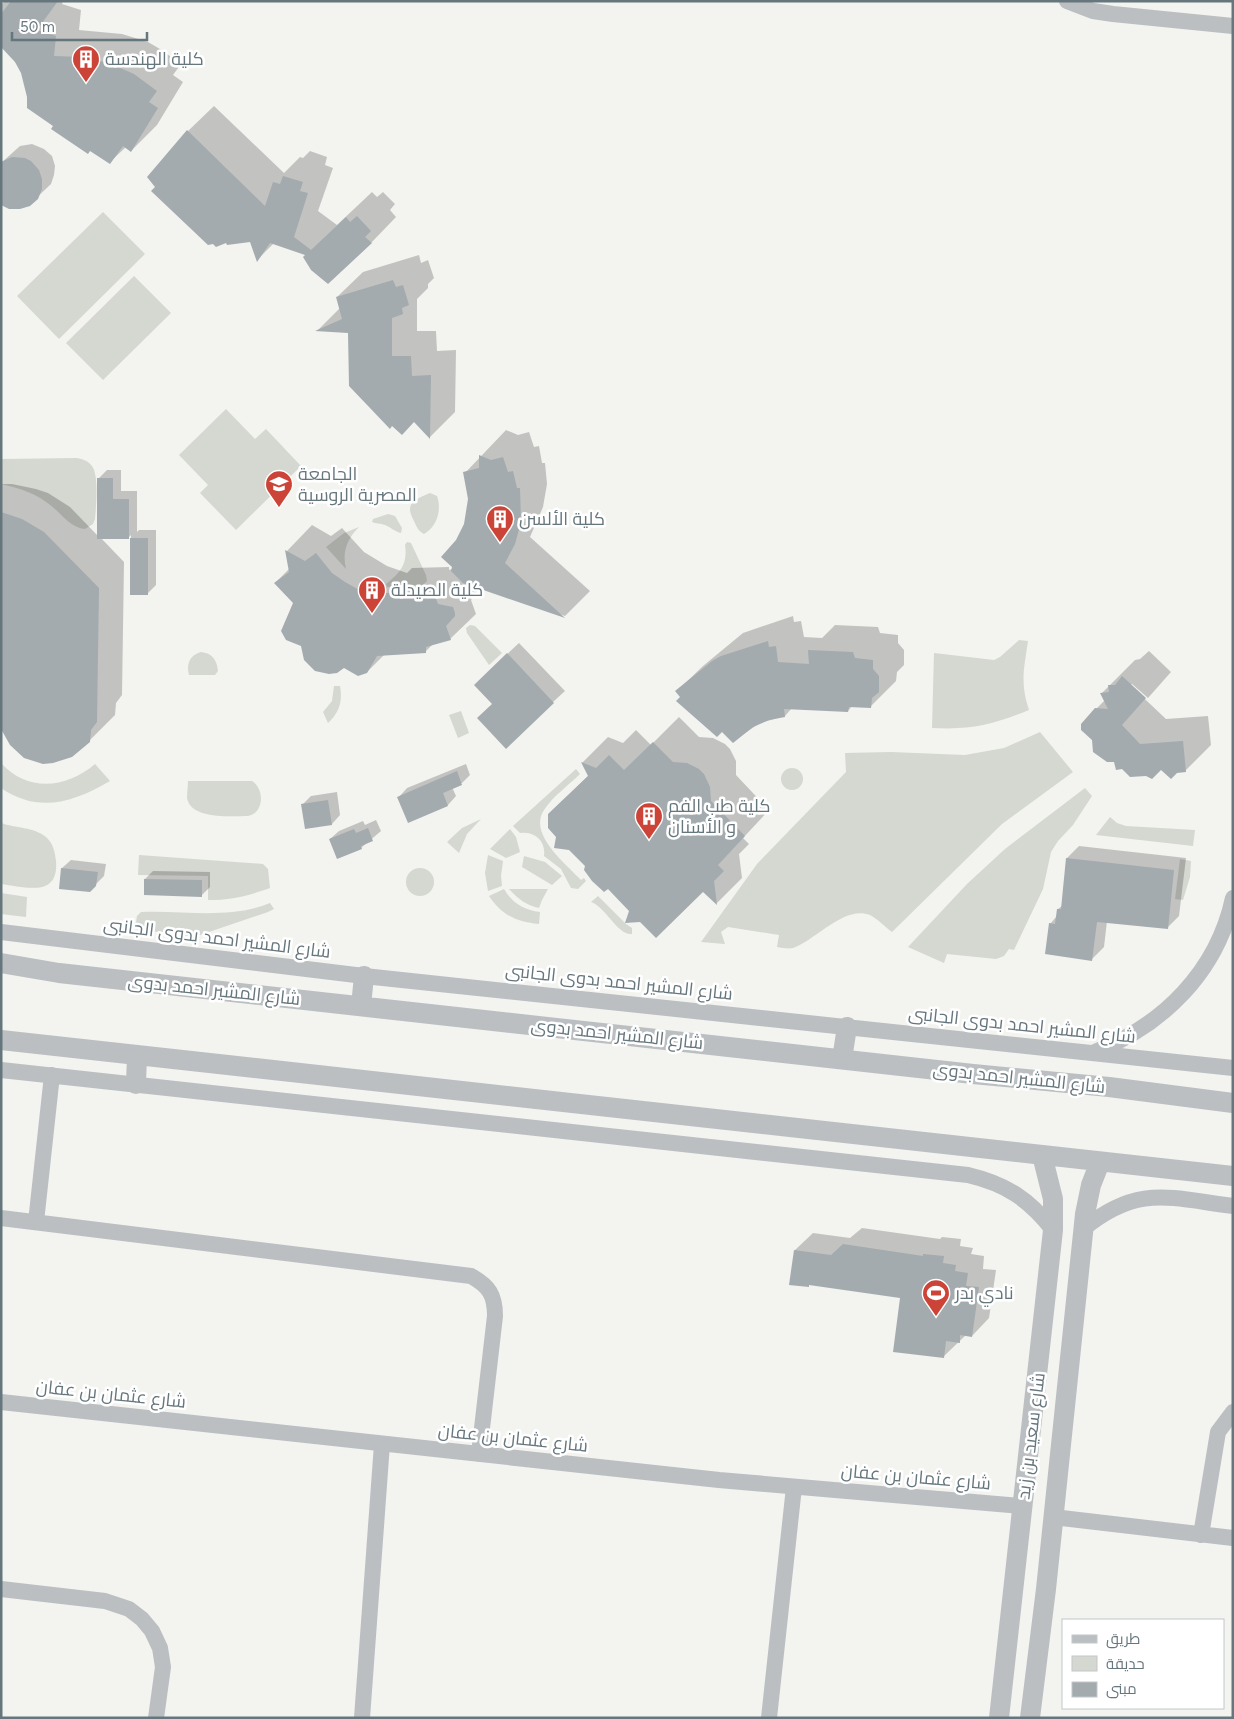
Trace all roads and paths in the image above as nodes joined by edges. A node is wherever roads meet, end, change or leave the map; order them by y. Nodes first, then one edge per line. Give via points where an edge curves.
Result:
1 (1067, 1) edge
2 (1232, 27) edge
3 (1233, 898) edge
4 (1, 932) edge
5 (1, 964) edge
6 (364, 976) junction
7 (361, 1006) junction
8 (847, 1027) junction
9 (1, 1040) edge
10 (1092, 1053) junction
11 (137, 1055) junction
12 (842, 1060) junction
13 (1233, 1068) edge
14 (1, 1070) edge
15 (52, 1075) junction
16 (136, 1084) junction
17 (1233, 1103) edge
18 (1042, 1155) junction
19 (1100, 1162) junction
20 (1233, 1176) edge
21 (1233, 1206) edge
22 (1, 1218) edge
23 (36, 1222) junction
24 (1083, 1229) junction
25 (1053, 1230) junction
26 (1, 1402) edge
27 (1233, 1412) edge
28 (1031, 1434) junction
29 (1061, 1437) junction
30 (382, 1444) junction
31 (479, 1454) junction
32 (794, 1487) junction
33 (1056, 1491) junction
34 (1023, 1497) junction
35 (1053, 1517) junction
36 (1201, 1535) junction
37 (1233, 1538) edge
38 (1018, 1542) junction
39 (1050, 1545) junction
40 (1013, 1586) junction
41 (1, 1589) edge
42 (1046, 1589) junction
43 (156, 1718) edge
44 (362, 1718) edge
45 (769, 1718) edge
46 (999, 1718) edge
47 (1030, 1718) edge

1 - 2 street via 1093,11
3 - 10 street via 1223,931 1211,955 1180,997 1140,1030
4 - 6 street, شارع المشير احمد بدوى الجانبى
5 - 7 street, شارع المشير احمد بدوى
6 - 7 street
6 - 8 street, شارع المشير احمد بدوى الجانبى
7 - 12 street, شارع المشير احمد بدوى
8 - 10 street, شارع المشير احمد بدوى الجانبى
8 - 12 street
9 - 11 street
10 - 13 street, شارع المشير احمد بدوى الجانبى
11 - 16 street
11 - 18 street
12 - 17 street, شارع المشير احمد بدوى
14 - 15 street
15 - 16 street
15 - 23 street
16 - 25 street via 968,1176 1016,1194
18 - 19 street
18 - 25 street, شارع سعيد بن زيد via 1053,1199
19 - 20 street
19 - 24 street, شارع سعيد بن زيد via 1091,1185
21 - 24 street via 1162,1197 1145,1198 1112,1208
22 - 23 street
23 - 31 street via 471,1276 482,1282 495,1303
24 - 29 street, شارع سعيد بن زيد
25 - 28 street, شارع سعيد بن زيد
26 - 30 street, شارع عثمان بن عفان
27 - 36 street via 1218,1432
28 - 29 street via 1045,1439
28 - 34 street, شارع سعيد بن زيد
29 - 33 street, شارع سعيد بن زيد
30 - 31 street, شارع عثمان بن عفان
30 - 44 street
31 - 32 street, شارع عثمان بن عفان
32 - 34 street, شارع عثمان بن عفان
32 - 45 street
33 - 34 street via 1041,1482 1029,1484
33 - 35 street, شارع سعيد بن زيد
34 - 38 street, شارع سعيد بن زيد
35 - 36 street
35 - 39 street, شارع سعيد بن زيد
36 - 37 street
38 - 39 street via 1034,1547
38 - 40 street, شارع سعيد بن زيد
39 - 42 street, شارع سعيد بن زيد
40 - 42 street via 1030,1582
40 - 46 street, شارع سعيد بن زيد
41 - 43 street via 105,1601 129,1609 142,1618 160,1648 163,1667
42 - 47 street, شارع سعيد بن زيد

